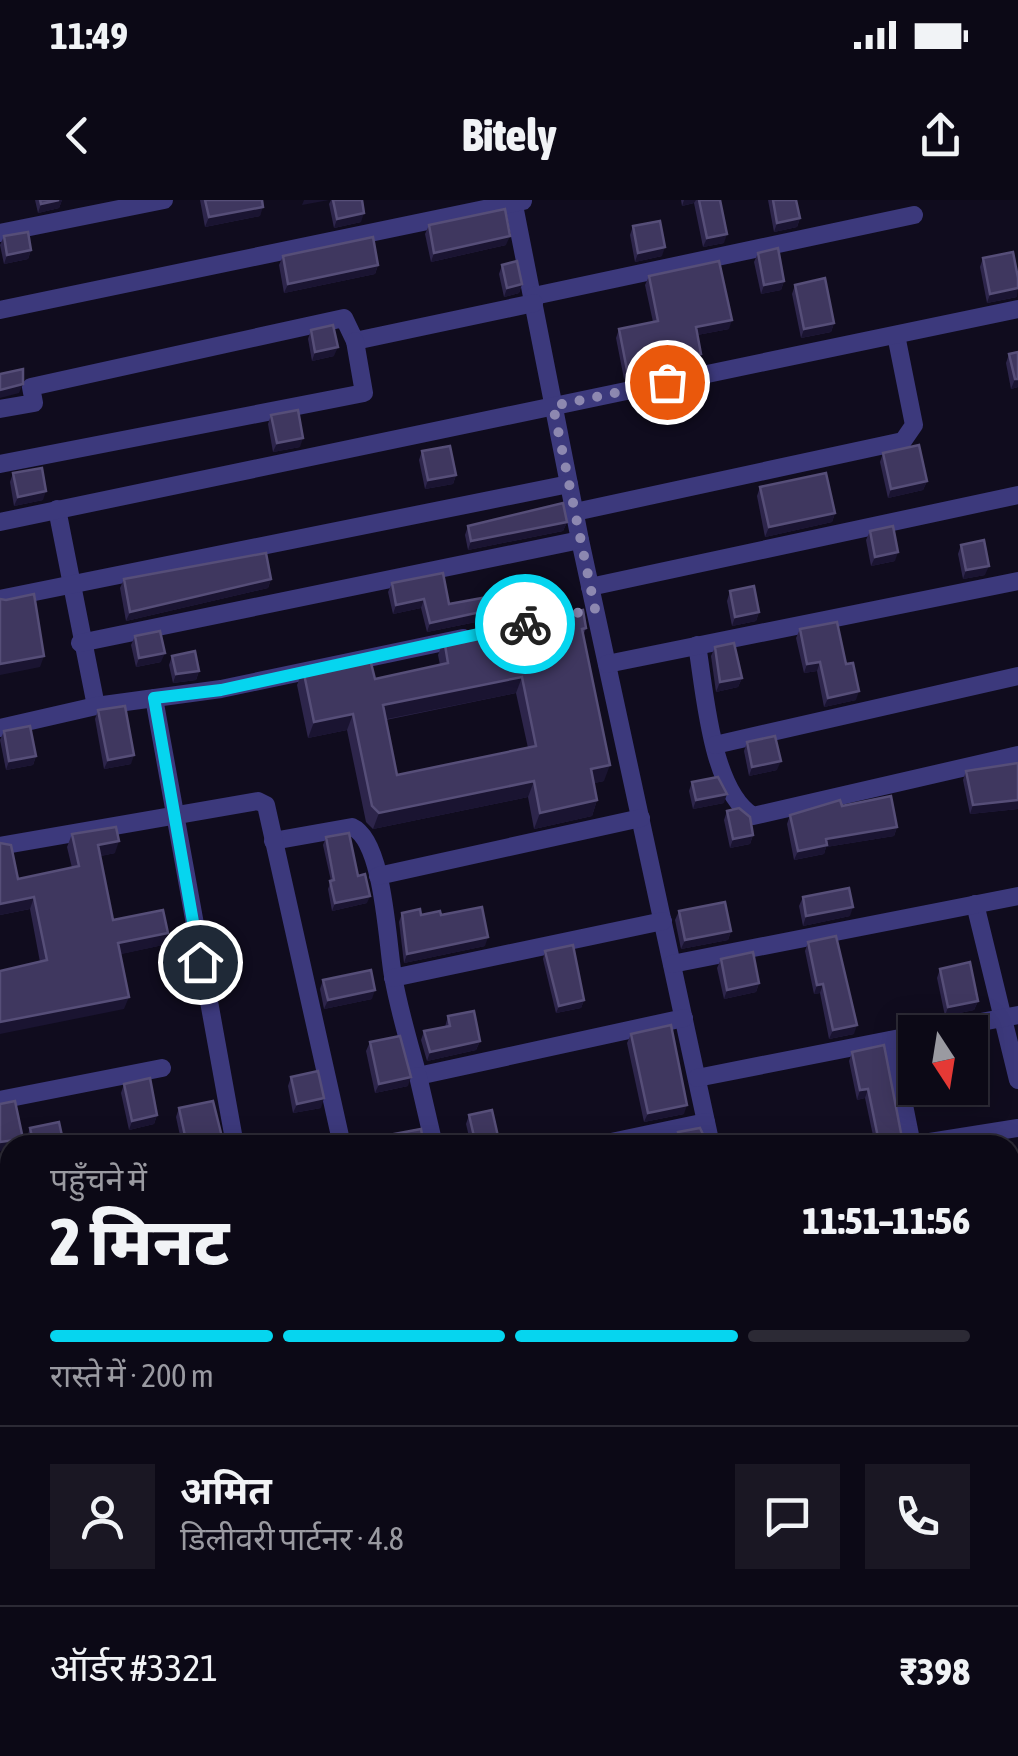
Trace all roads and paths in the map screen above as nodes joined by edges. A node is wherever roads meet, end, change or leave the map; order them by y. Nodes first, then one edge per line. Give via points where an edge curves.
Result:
1 (164, 200) edge
2 (518, 201) edge
3 (914, 216) dead end
4 (0, 233) edge
5 (534, 300) junction
6 (1018, 309) edge
7 (0, 310) edge
8 (896, 335) junction
9 (355, 341) junction
10 (553, 406) junction
11 (0, 410) edge
12 (0, 464) edge
13 (569, 484) junction
14 (1018, 494) edge
15 (57, 510) junction
16 (574, 512) junction
17 (0, 522) edge
18 (580, 540) junction
19 (1018, 581) edge
20 (70, 584) junction
21 (590, 587) junction
22 (0, 599) edge
23 (483, 633) edge
24 (80, 643) junction
25 (697, 646) junction
26 (607, 664) junction
27 (1018, 676) edge
28 (154, 698) junction
29 (96, 706) junction
30 (0, 728) edge
31 (714, 745) junction
32 (1018, 754) edge
33 (173, 816) junction
34 (641, 818) junction
35 (273, 841) junction
36 (0, 846) edge
37 (378, 876) junction
38 (1018, 896) edge
39 (975, 904) junction
40 (663, 921) junction
41 (672, 964) junction
42 (393, 978) junction
43 (1011, 1016) edge
44 (684, 1018) junction
45 (898, 1039) edge
46 (891, 1040) junction
47 (162, 1068) dead end
48 (418, 1076) junction
49 (697, 1078) junction
50 (1018, 1080) edge
51 (0, 1100) edge
52 (706, 1122) junction
53 (1018, 1128) edge
54 (233, 1135) edge
55 (340, 1135) edge
56 (432, 1135) edge
57 (644, 1135) edge
58 (709, 1135) edge
59 (910, 1135) edge
60 (974, 1135) edge

1 - 4 street
2 - 5 street
2 - 7 street
3 - 5 street
5 - 9 street
5 - 10 street
6 - 8 street
8 - 10 street
8 - 16 street via 914,424 903,441
9 - 11 street via 344,318 30,387 34,403
9 - 12 street via 364,393
10 - 13 street
10 - 15 street
13 - 16 street
13 - 20 street
14 - 21 street
15 - 17 street
15 - 20 street
16 - 18 street
18 - 21 street
18 - 24 street
19 - 25 street
20 - 22 street
20 - 24 street
21 - 26 street via 586,611
23 - 28 street via 221,690
24 - 29 street
25 - 26 street
25 - 31 street
26 - 34 street
27 - 31 street
28 - 29 street
28 - 33 street
29 - 30 street
31 - 32 street via 734,798 753,816
33 - 35 street via 258,801 266,806
33 - 36 street
33 - 54 street
34 - 37 street
34 - 40 street
35 - 37 street via 352,827 364,836
35 - 55 street
37 - 42 street
38 - 39 street
39 - 41 street
39 - 43 street
40 - 41 street
40 - 42 street
41 - 44 street
42 - 48 street
43 - 50 street
44 - 48 street
44 - 49 street
45 - 46 street
46 - 49 street
46 - 59 street
47 - 51 street
48 - 56 street
49 - 52 street
52 - 57 street
52 - 58 street
53 - 60 street

